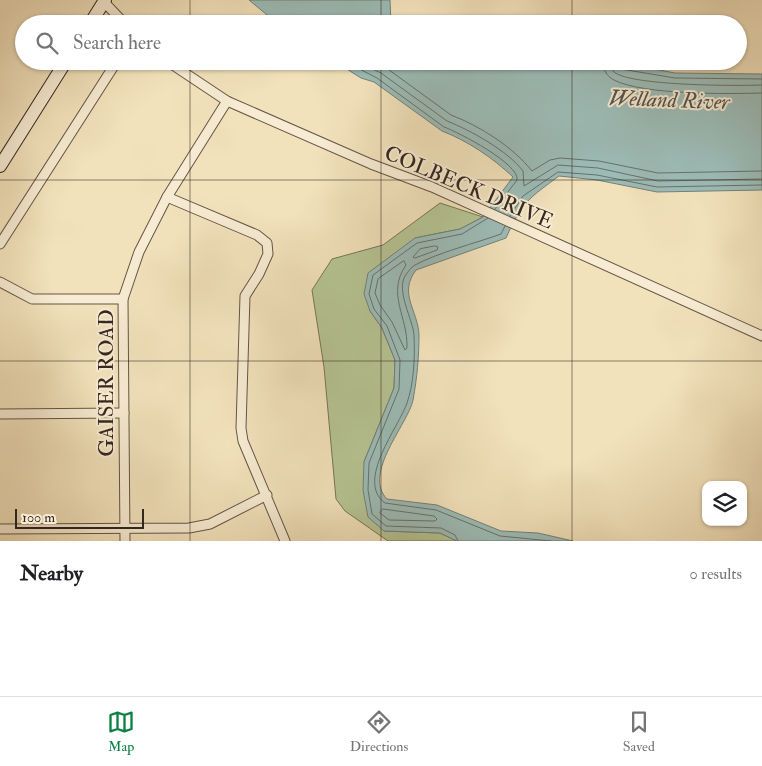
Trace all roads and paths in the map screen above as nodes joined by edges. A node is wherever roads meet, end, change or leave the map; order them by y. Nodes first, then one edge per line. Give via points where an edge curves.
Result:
1 (105, 1) edge
2 (96, 15) edge
3 (117, 15) edge
4 (60, 70) edge
5 (111, 70) edge
6 (181, 70) edge
7 (227, 101) junction
8 (0, 166) edge
9 (168, 197) junction
10 (0, 244) edge
11 (0, 282) edge
12 (123, 299) junction
13 (762, 336) edge
14 (124, 413) junction
15 (0, 414) edge
16 (267, 496) junction
17 (125, 528) junction
18 (0, 529) edge
19 (125, 541) edge
20 (285, 541) edge

1 - 2 main road
1 - 3 street
4 - 8 main road
5 - 10 street
6 - 7 street, COLBECK DRIVE
7 - 9 street, GAISER ROAD
7 - 13 street, COLBECK DRIVE
9 - 12 street, GAISER ROAD via 139,252
9 - 16 street via 257,234 267,243 268,254 245,296 241,428 243,441
11 - 12 street via 32,299
12 - 14 street, GAISER ROAD
14 - 15 street
14 - 17 street, GAISER ROAD
16 - 17 street via 200,526
16 - 20 street
17 - 18 street
17 - 19 street, GAISER ROAD

